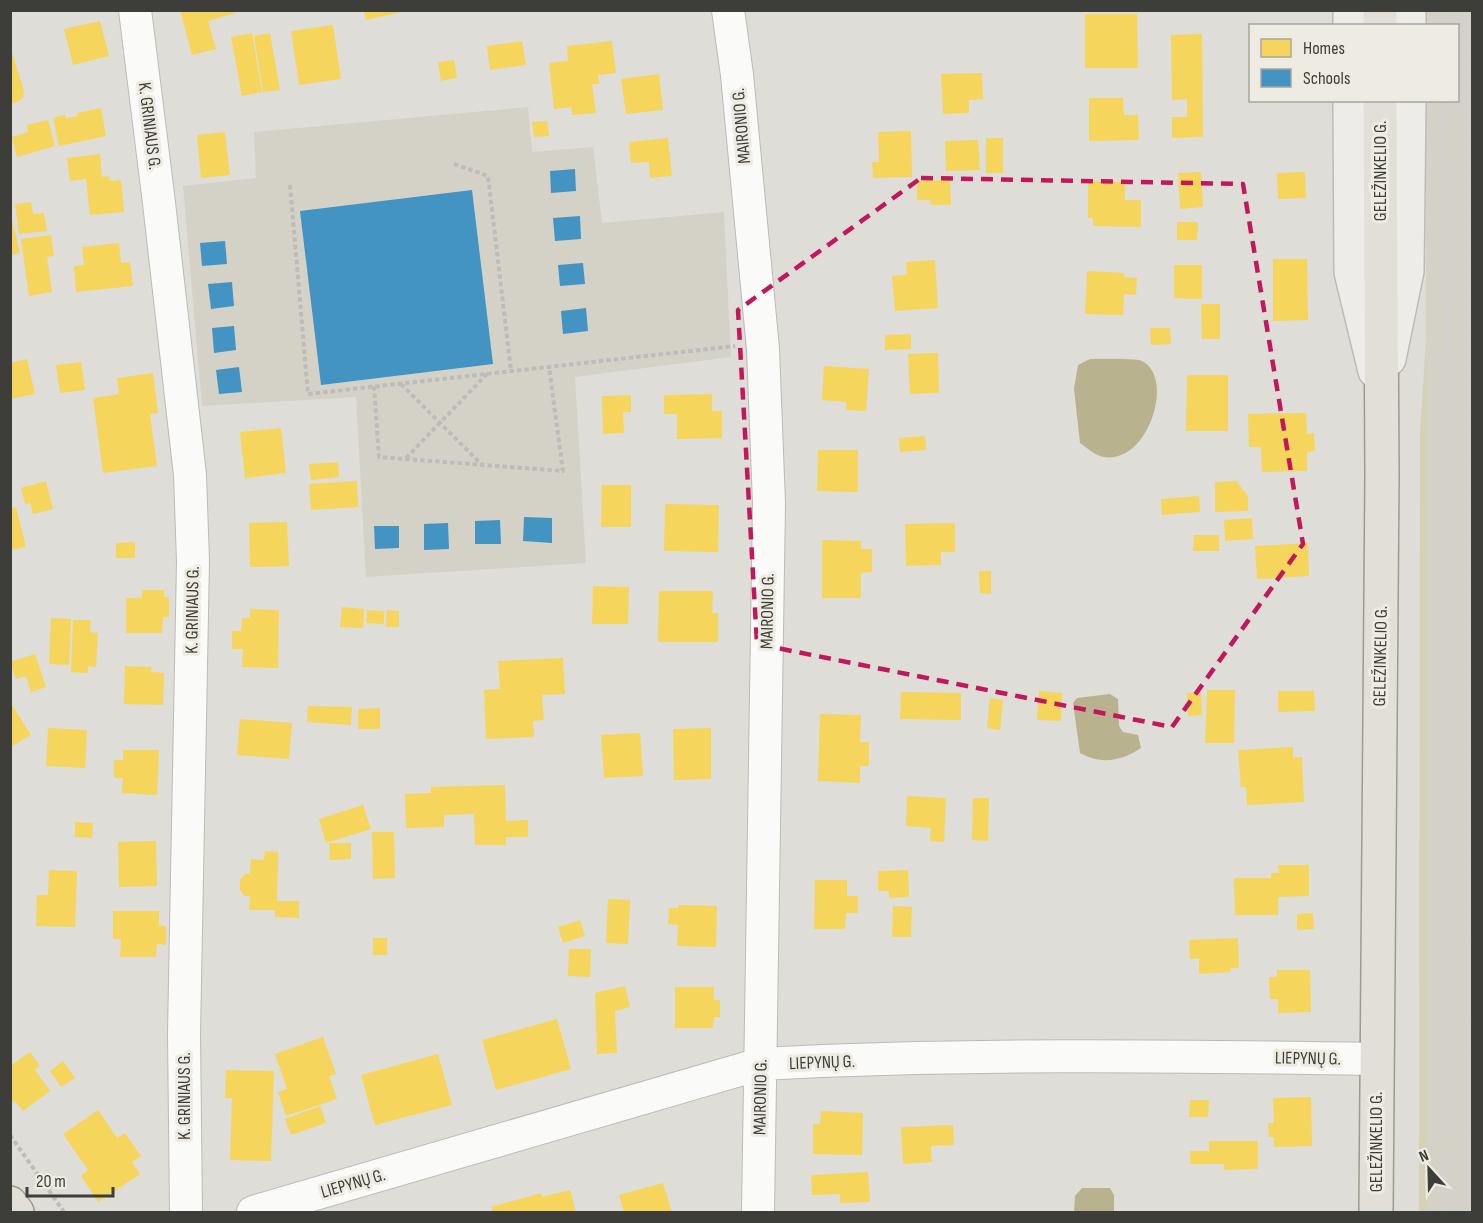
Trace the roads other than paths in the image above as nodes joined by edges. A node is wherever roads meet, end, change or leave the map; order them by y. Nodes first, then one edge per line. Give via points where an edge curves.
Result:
1 (135, 10) edge
2 (728, 10) edge
3 (1350, 102) edge
4 (1380, 102) edge
5 (1408, 102) edge
6 (1381, 396) junction
7 (1377, 1059) junction
8 (760, 1064) junction
9 (10, 1203) edge
10 (17, 1212) edge
11 (186, 1212) edge
12 (253, 1212) edge
13 (758, 1212) edge
14 (1376, 1212) edge

1 - 11 street, K. GRINIAUS G. via 190,475 193,561 184,1034
2 - 8 street, MAIRONIO G. via 763,349 769,503
3 - 6 street via 1351,272
4 - 6 main road, GELEŽINKELIO G.
5 - 6 street via 1407,271
6 - 7 main road, GELEŽINKELIO G.
7 - 8 street, LIEPYNŲ G. via 1141,1055
7 - 14 main road, GELEŽINKELIO G.
8 - 12 street, LIEPYNŲ G.
8 - 13 street, MAIRONIO G.
9 - 10 main road

